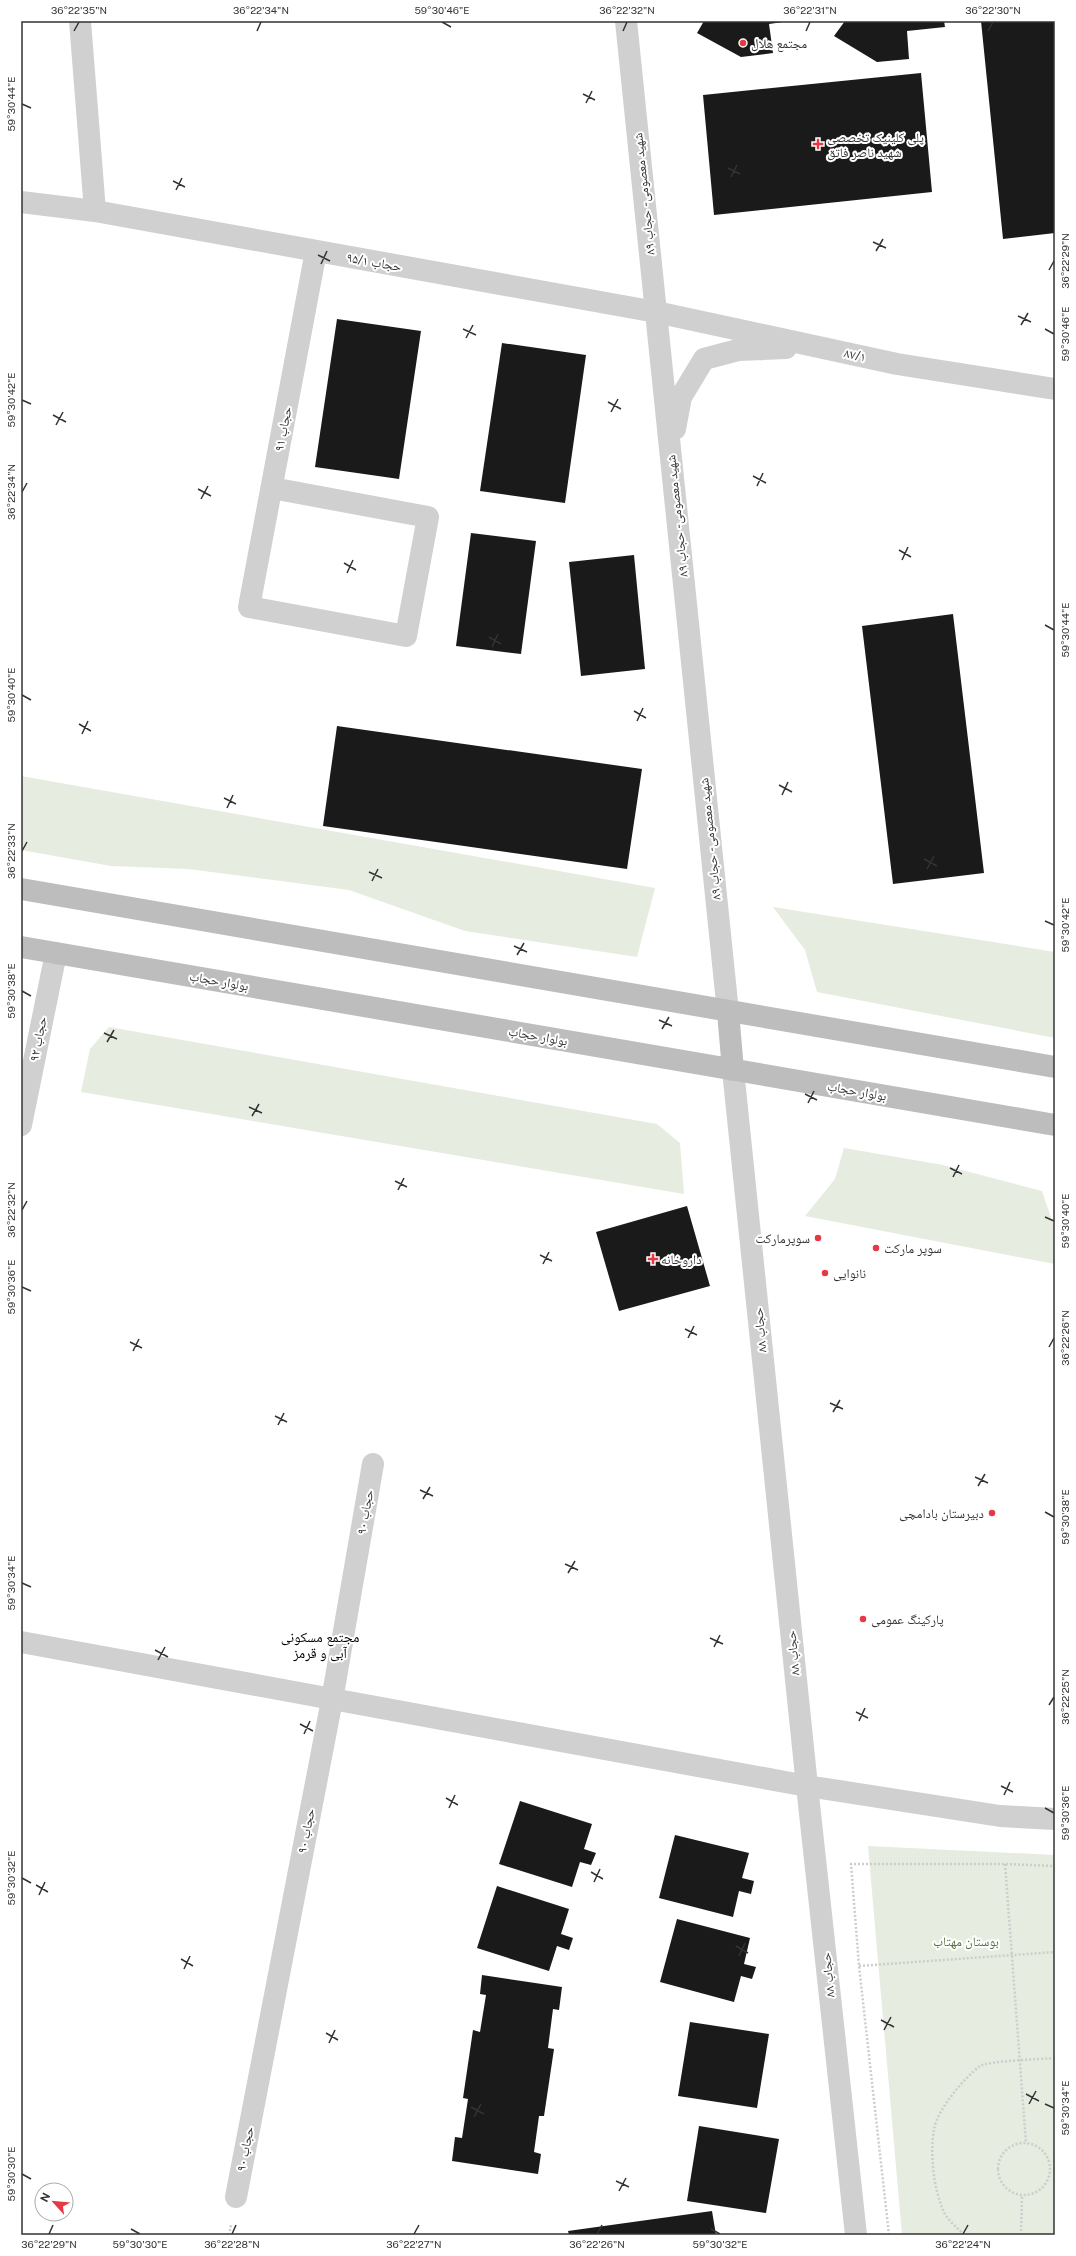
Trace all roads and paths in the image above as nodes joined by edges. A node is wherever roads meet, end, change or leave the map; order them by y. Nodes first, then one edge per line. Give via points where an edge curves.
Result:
1 (80, 21) edge
2 (626, 21) edge
3 (21, 202) edge
4 (95, 211) junction
5 (316, 251) junction
6 (656, 312) junction
7 (816, 346) junction
8 (1055, 389) edge
9 (671, 456) junction
10 (272, 488) junction
11 (21, 889) edge
12 (21, 947) edge
13 (56, 953) junction
14 (728, 1012) junction
15 (1055, 1066) edge
16 (733, 1070) junction
17 (21, 1125) edge
18 (1055, 1125) edge
19 (373, 1464) dead end
20 (21, 1642) edge
21 (332, 1700) junction
22 (807, 1786) junction
23 (1055, 1819) edge
24 (1004, 1864) junction
25 (1055, 1866) edge
26 (1055, 1952) edge
27 (1011, 1955) junction
28 (859, 1966) junction
29 (1055, 2058) edge
30 (1019, 2061) junction
31 (1026, 2143) junction
32 (1022, 2195) junction
33 (236, 2197) dead end
34 (856, 2235) edge
35 (889, 2235) edge
36 (964, 2235) edge
37 (1021, 2235) edge

1 - 4 street
2 - 6 street, شهید معصومی - حجاب ۸۹
3 - 4 street, حجاب ۹۵/۱
4 - 5 street, حجاب ۹۵/۱
5 - 6 street, حجاب ۹۵/۱
5 - 10 street, حجاب ۹۱
6 - 7 street, ۸۷/۱
6 - 9 street, شهید معصومی - حجاب ۸۹
7 - 8 street, ۸۷/۱ via 896,364
7 - 9 street via 738,350 704,359 681,397
9 - 14 street, شهید معصومی - حجاب ۸۹
10 - 10 street, حجاب ۹۱ via 249,607 406,636 428,517
11 - 14 main road
12 - 13 main road, بولوار حجاب
13 - 16 main road, بولوار حجاب
13 - 17 street, حجاب ۹۲
14 - 15 main road
14 - 16 main road
16 - 18 main road, بولوار حجاب
16 - 22 street, حجاب ۸۸
19 - 21 street, حجاب ۹۰
20 - 21 street
21 - 22 street
21 - 33 street, حجاب ۹۰
22 - 23 street via 1000,1816
22 - 34 street, حجاب ۸۸
24 - 25 path
24 - 27 path
24 - 28 path via 851,1864
26 - 27 path
27 - 28 path
27 - 30 path
28 - 35 path
29 - 30 path
30 - 31 path
30 - 36 path via 981,2065 940,2112 934,2128 932,2148 935,2178 943,2211
31 - 32 path via 1010,2147 1004,2153 998,2167 1002,2183 1013,2193
31 - 32 path via 1043,2151 1049,2163 1049,2176 1039,2191 1031,2195
32 - 37 path

